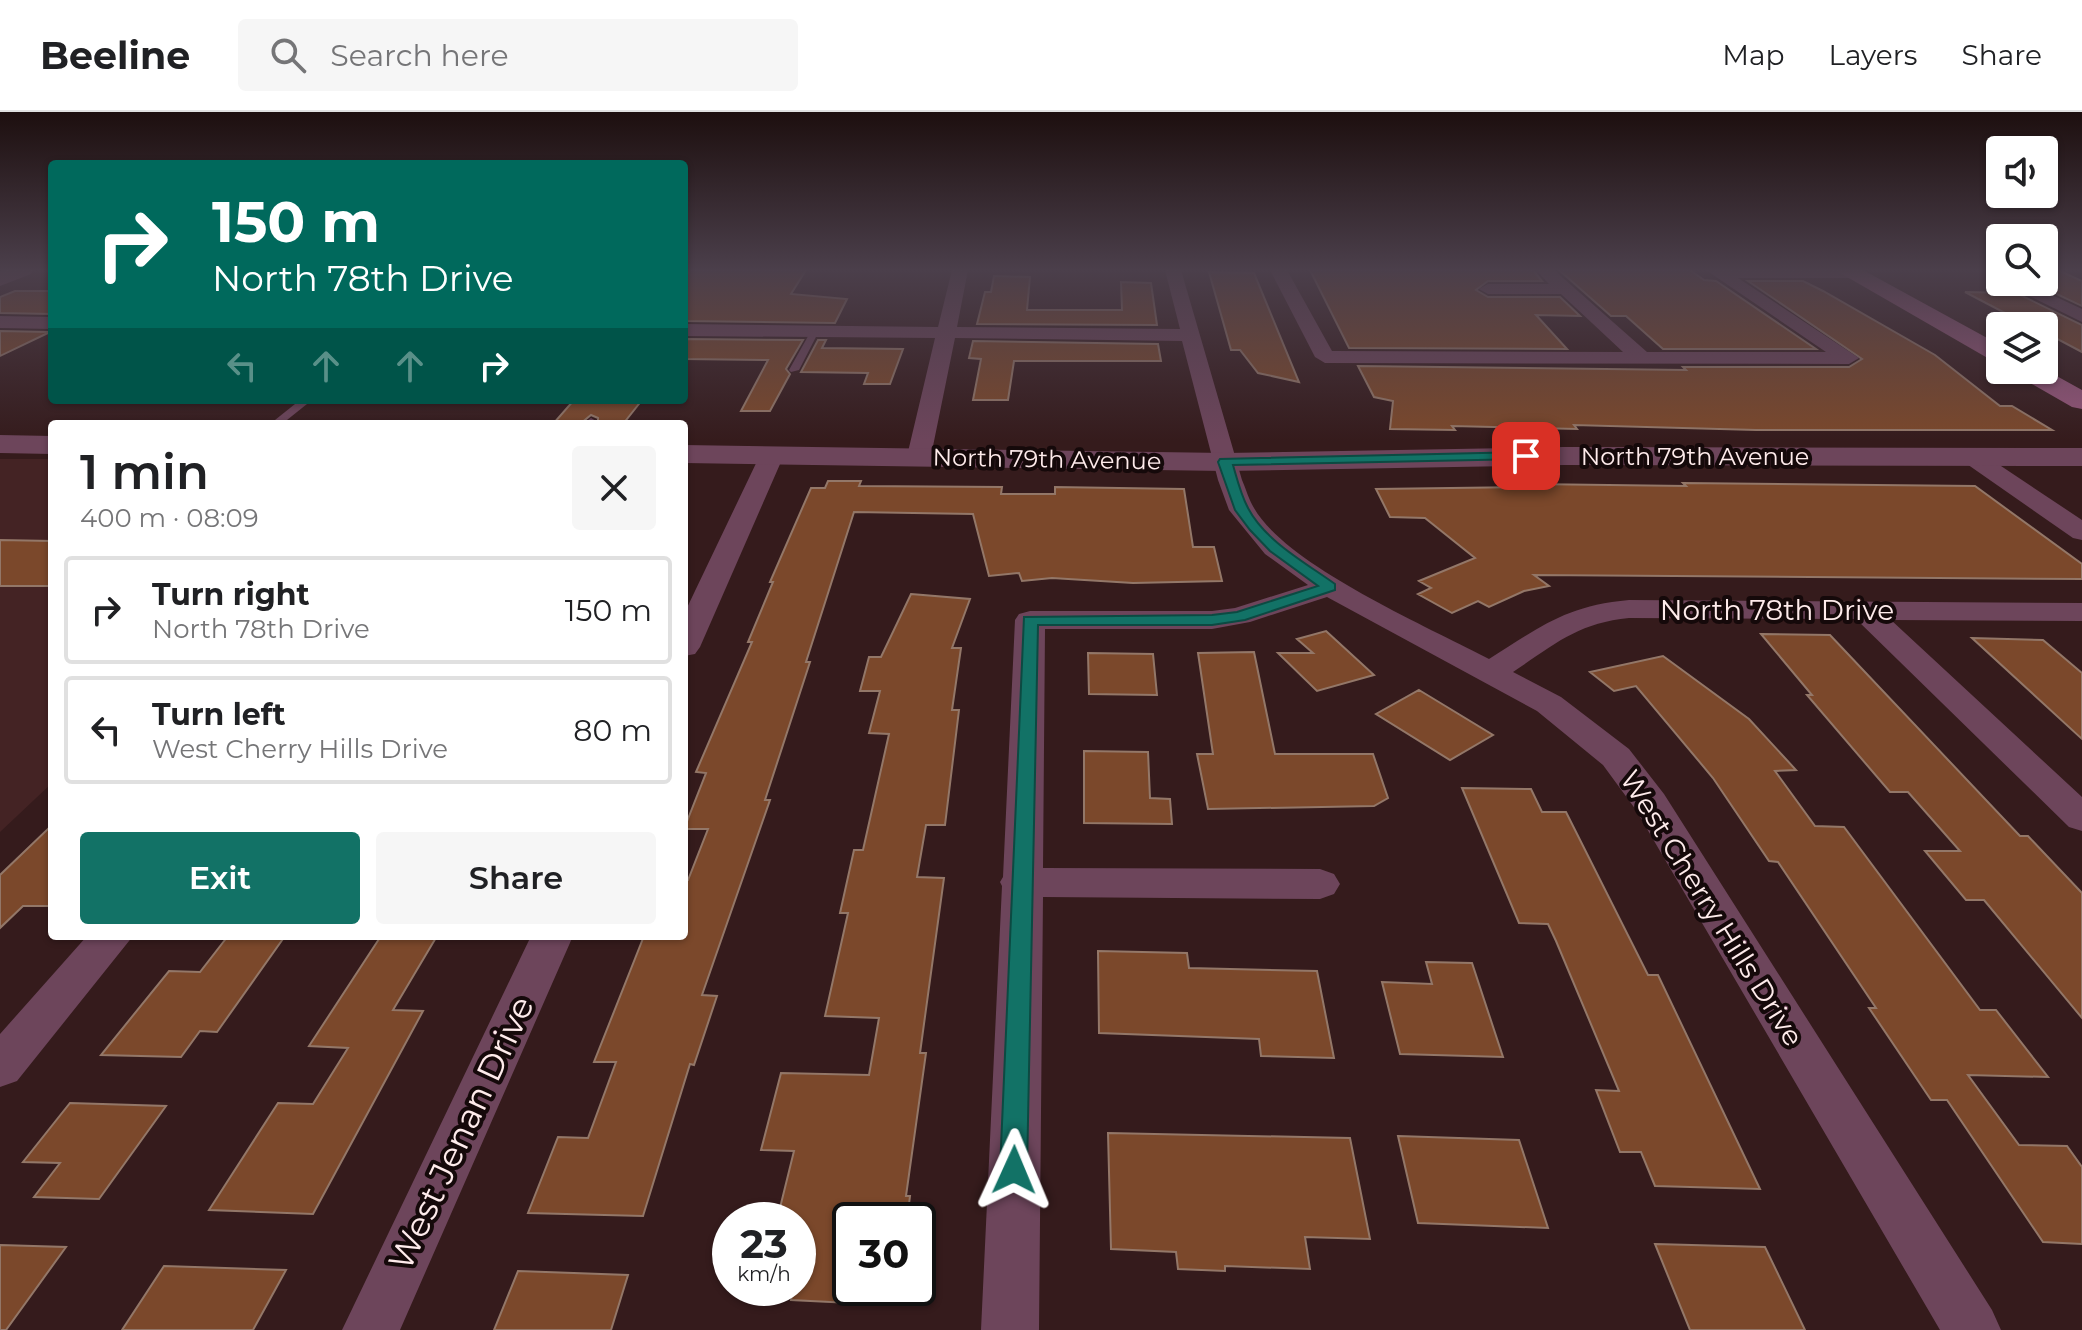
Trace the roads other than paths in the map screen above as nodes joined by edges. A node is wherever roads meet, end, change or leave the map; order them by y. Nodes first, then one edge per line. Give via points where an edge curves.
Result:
1 (947, 327) edge
2 (1189, 327) edge
3 (1309, 327) edge
4 (1607, 327) edge
5 (1801, 327) edge
6 (1949, 327) edge
7 (688, 330) edge
8 (815, 331) junction
9 (946, 333) junction
10 (1191, 335) junction
11 (1986, 347) edge
12 (1642, 358) junction
13 (794, 370) dead end
14 (2052, 384) edge
15 (2082, 401) edge
16 (302, 404) edge
17 (280, 420) edge
18 (0, 444) edge
19 (48, 445) edge
20 (688, 454) edge
21 (772, 455) junction
22 (919, 456) junction
23 (1972, 457) junction
24 (2082, 457) edge
25 (1225, 462) junction
26 (2082, 532) edge
27 (1330, 587) junction
28 (1863, 610) junction
29 (2082, 612) edge
30 (688, 638) edge
31 (1490, 673) junction
32 (2082, 818) edge
33 (1020, 882) junction
34 (1320, 884) dead end
35 (109, 940) edge
36 (550, 940) edge
37 (0, 1067) edge
38 (371, 1330) edge
39 (1010, 1330) edge
40 (1972, 1330) edge

1 - 9 street
2 - 10 street, West Cherry Hills Drive
3 - 12 street via 1325,357
4 - 12 street
5 - 12 street via 1849,358
6 - 11 main road
7 - 8 street
8 - 9 street
8 - 13 lane
9 - 10 street
9 - 22 street
10 - 25 street, West Cherry Hills Drive
14 - 15 main road
16 - 17 lane
18 - 19 street
20 - 21 street, North 79th Avenue
21 - 22 street, North 79th Avenue
21 - 30 street
22 - 25 street, North 79th Avenue
23 - 24 street, North 79th Avenue
23 - 25 street, North 79th Avenue
23 - 26 street
25 - 27 street, West Cherry Hills Drive via 1242,510 1255,527
27 - 31 street, West Cherry Hills Drive
27 - 33 street via 1212,620 1030,620
28 - 29 street, North 78th Drive
28 - 31 street, North 78th Drive via 1599,612 1561,626
28 - 32 street
31 - 40 street, West Cherry Hills Drive via 1549,704 1585,731 1616,757 1651,803
33 - 34 street
33 - 39 street
35 - 37 street
36 - 38 street, West Jenan Drive

